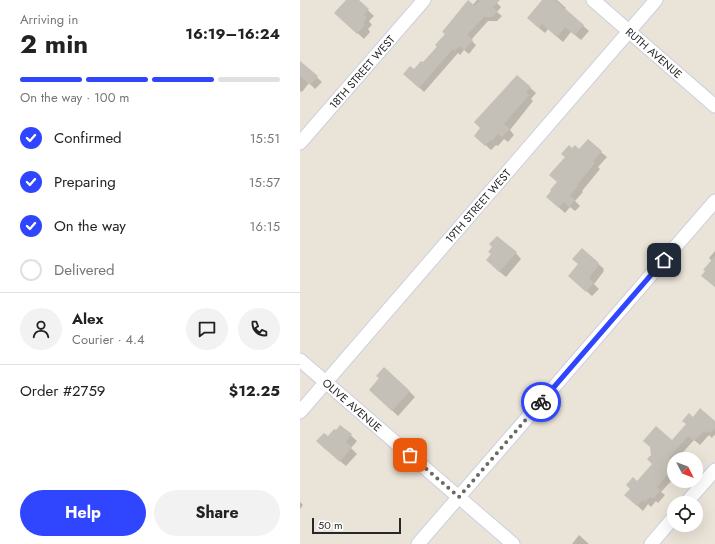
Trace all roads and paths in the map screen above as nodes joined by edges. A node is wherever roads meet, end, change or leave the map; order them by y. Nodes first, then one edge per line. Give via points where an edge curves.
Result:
1 (424, 0) edge
2 (592, 0) edge
3 (656, 0) edge
4 (629, 32) junction
5 (715, 106) edge
6 (300, 143) edge
7 (715, 201) edge
8 (300, 360) edge
9 (326, 382) junction
10 (300, 412) edge
11 (715, 470) edge
12 (692, 496) edge
13 (459, 497) junction
14 (667, 525) edge
15 (418, 544) edge
16 (513, 544) edge
17 (651, 544) edge

1 - 6 street, 18TH STREET WEST
2 - 4 street, RUTH AVENUE
3 - 4 street, 19TH STREET WEST
4 - 5 street, RUTH AVENUE
4 - 9 street, 19TH STREET WEST
7 - 13 street
8 - 9 street, OLIVE AVENUE
9 - 10 street, 19TH STREET WEST
9 - 13 street, OLIVE AVENUE
11 - 12 street
13 - 15 street
13 - 16 street, OLIVE AVENUE
14 - 17 street

